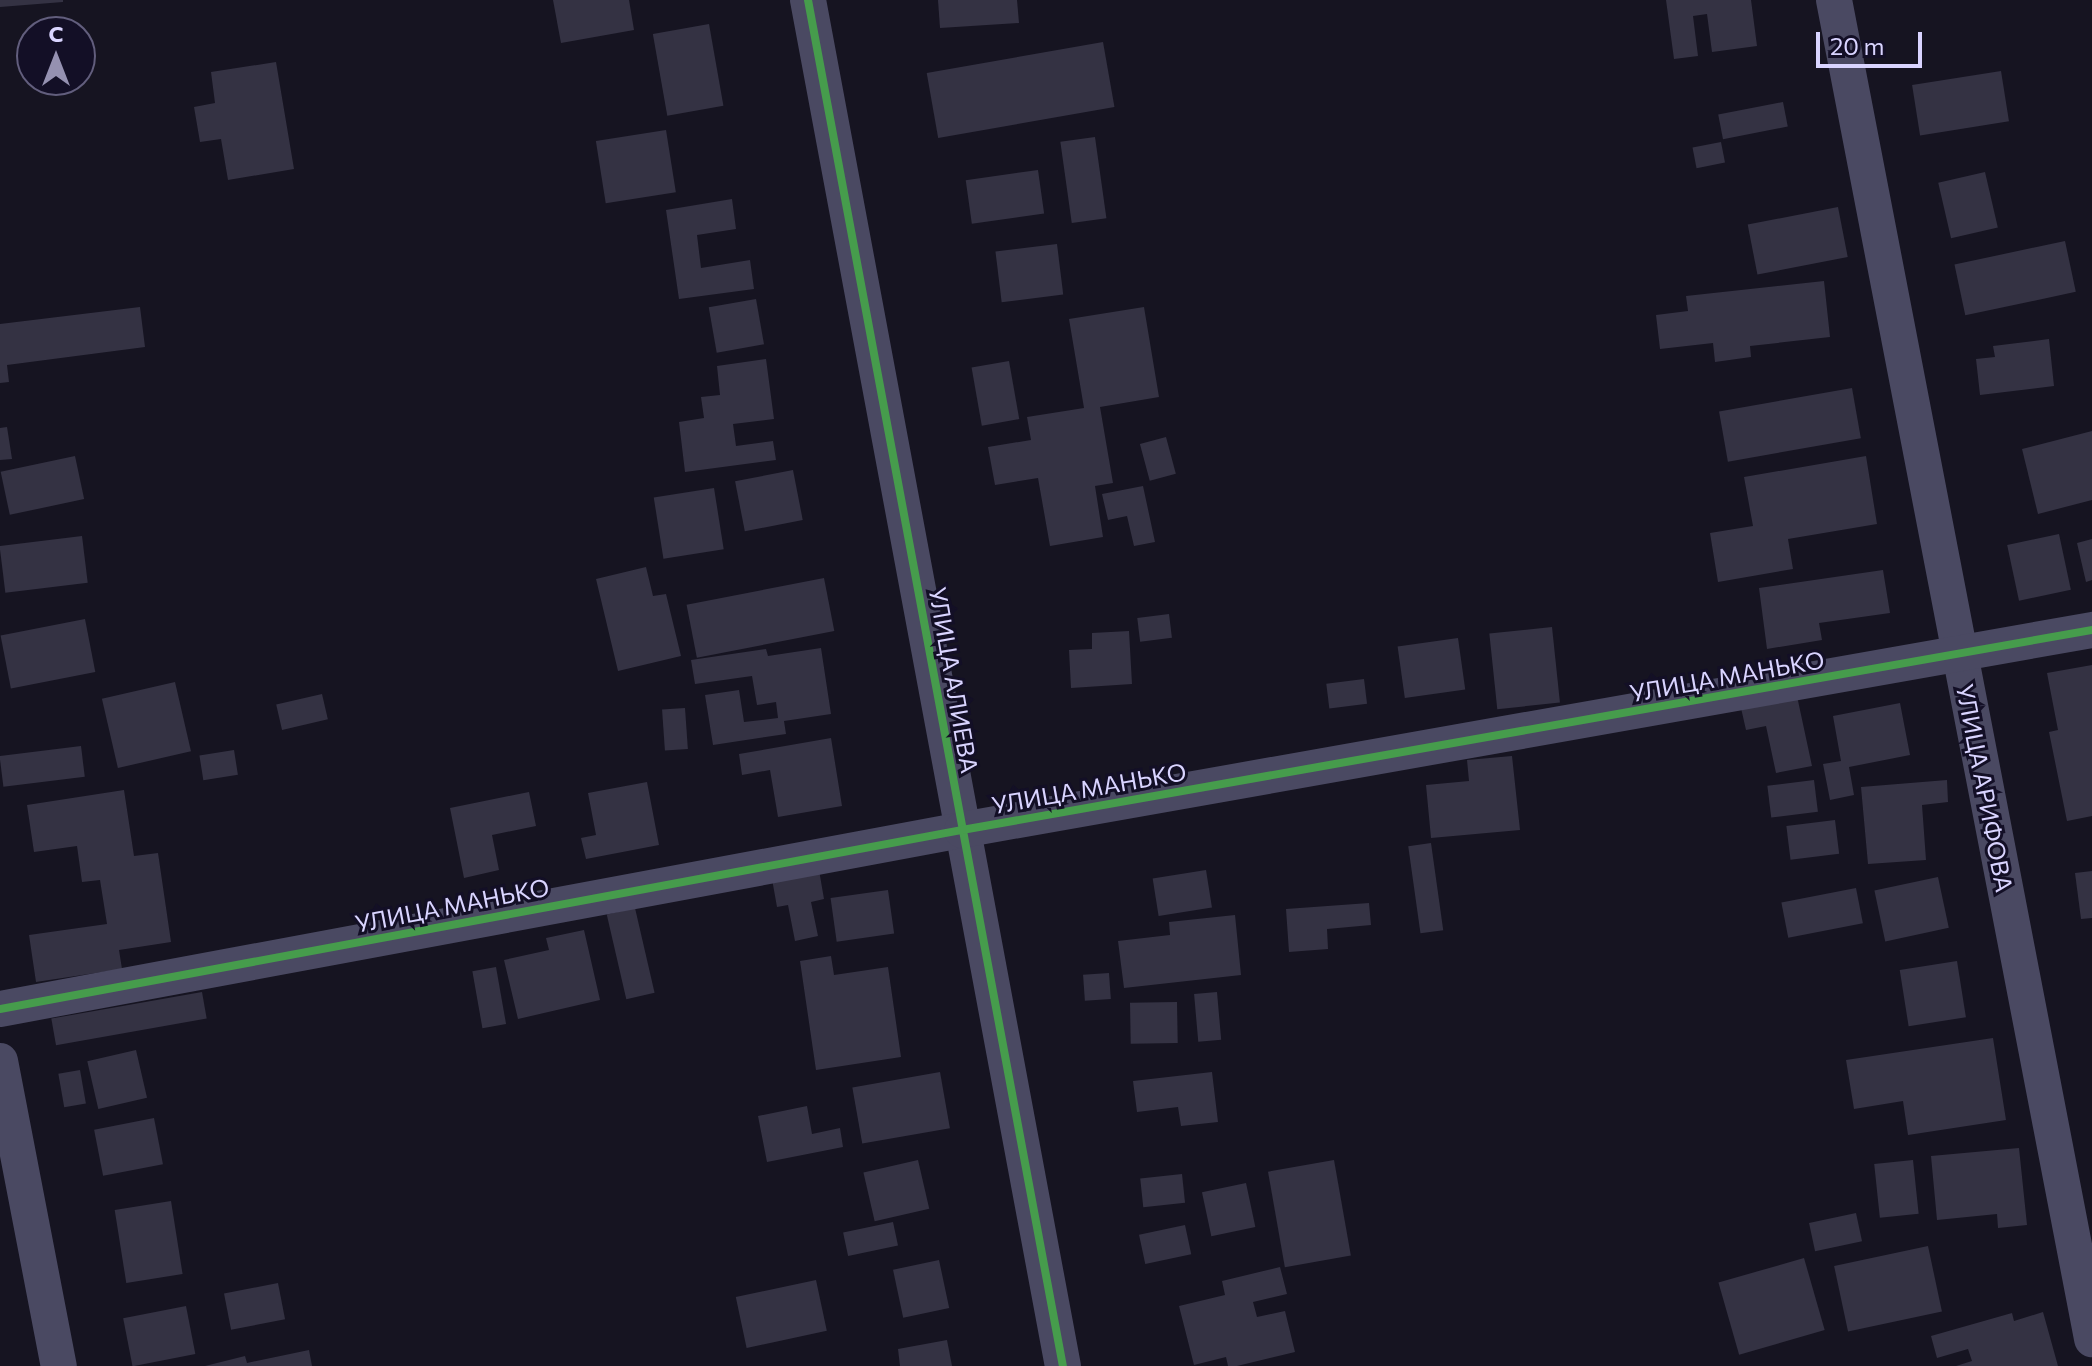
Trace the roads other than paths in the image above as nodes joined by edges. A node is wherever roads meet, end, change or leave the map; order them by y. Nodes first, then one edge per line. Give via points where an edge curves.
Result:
1 (808, 0) edge
2 (1834, 0) edge
3 (2092, 630) edge
4 (1960, 656) junction
5 (962, 830) junction
6 (0, 1009) edge
7 (0, 1061) edge
8 (2092, 1339) edge
9 (59, 1366) edge
10 (1063, 1366) edge

1 - 5 street, УЛИЦА АЛИЕВА
2 - 4 street, УЛИЦА АРИФОВА
3 - 4 street, УЛИЦА МАНЬКО
4 - 5 street, УЛИЦА МАНЬКО
4 - 8 street, УЛИЦА АРИФОВА
5 - 6 street, УЛИЦА МАНЬКО
5 - 10 street, УЛИЦА АЛИЕВА
7 - 9 street

